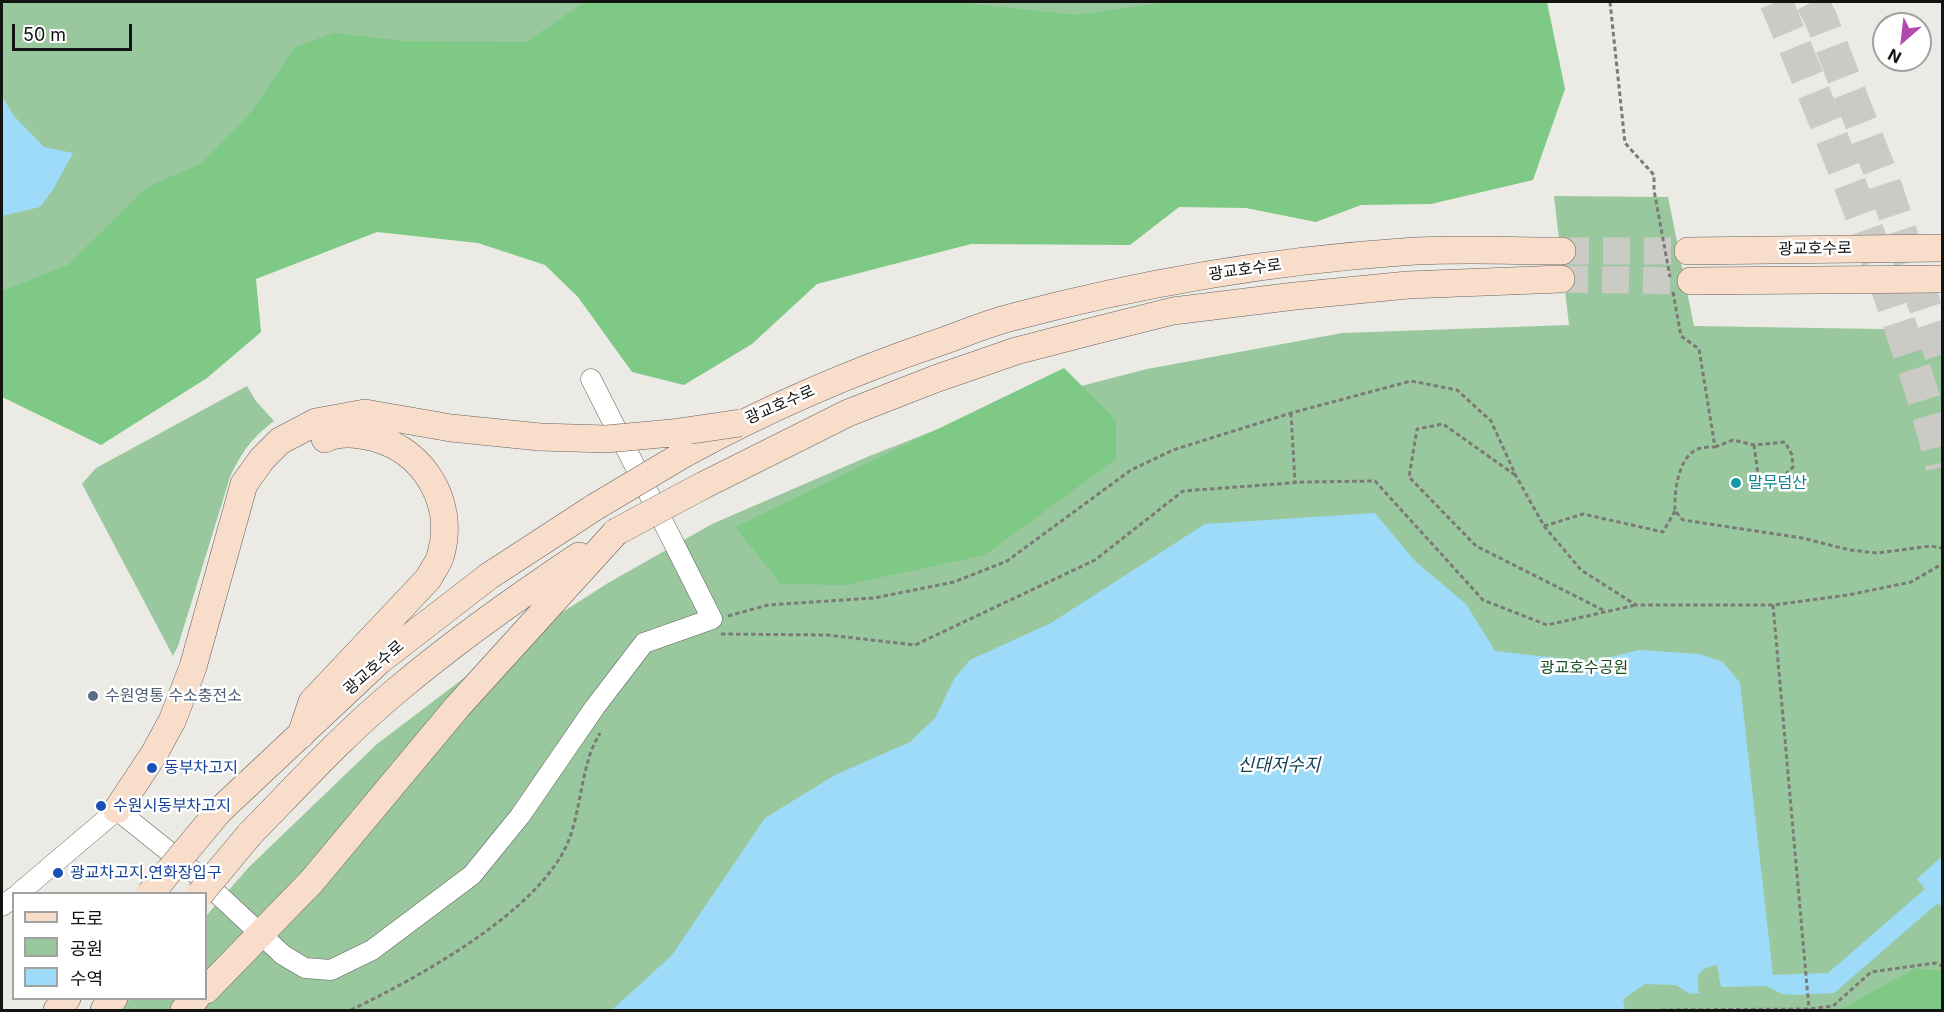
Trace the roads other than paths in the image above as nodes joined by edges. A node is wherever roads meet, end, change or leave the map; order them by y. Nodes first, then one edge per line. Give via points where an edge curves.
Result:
1 (1942, 248) edge
2 (1562, 251) tunnel mouth
3 (1688, 251) tunnel mouth
4 (1561, 279) tunnel mouth
5 (1942, 279) edge
6 (1678, 284) tunnel mouth
7 (591, 379) dead end
8 (741, 423) junction
9 (235, 521) junction
10 (616, 532) junction
11 (301, 735) junction
12 (117, 810) junction
13 (20, 892) edge
14 (152, 892) edge
15 (202, 892) edge
16 (261, 934) junction
17 (207, 989) edge
18 (195, 1000) edge
19 (184, 1011) edge

1 - 3 main road, 광교호수로
2 - 8 main road, 광교호수로 via 1403,252 1182,279 1114,293 1007,319 920,349 837,380
4 - 10 main road, 광교호수로, bridge via 1408,285 1173,312 1016,351 848,413
5 - 6 main road, 광교호수로
7 - 16 street via 714,627 644,643 520,816 472,875 372,950 332,970 305,968 283,955
8 - 9 main road, bridge via 606,439 540,438 365,413 316,422 280,441 261,459 244,484
8 - 11 main road, 광교호수로, bridge via 595,507 489,576 379,661
9 - 11 main road via 285,459 330,436 357,433 408,453 428,473 441,499 445,530 441,556 408,602 312,702
9 - 12 main road via 172,721
10 - 15 main road, 광교호수로, bridge via 499,610 395,692 318,764
10 - 16 main road via 458,706 312,881
11 - 14 main road, 광교호수로, bridge via 219,811
12 - 13 street
12 - 16 street via 193,871
16 - 17 main road
18 - 19 main road

